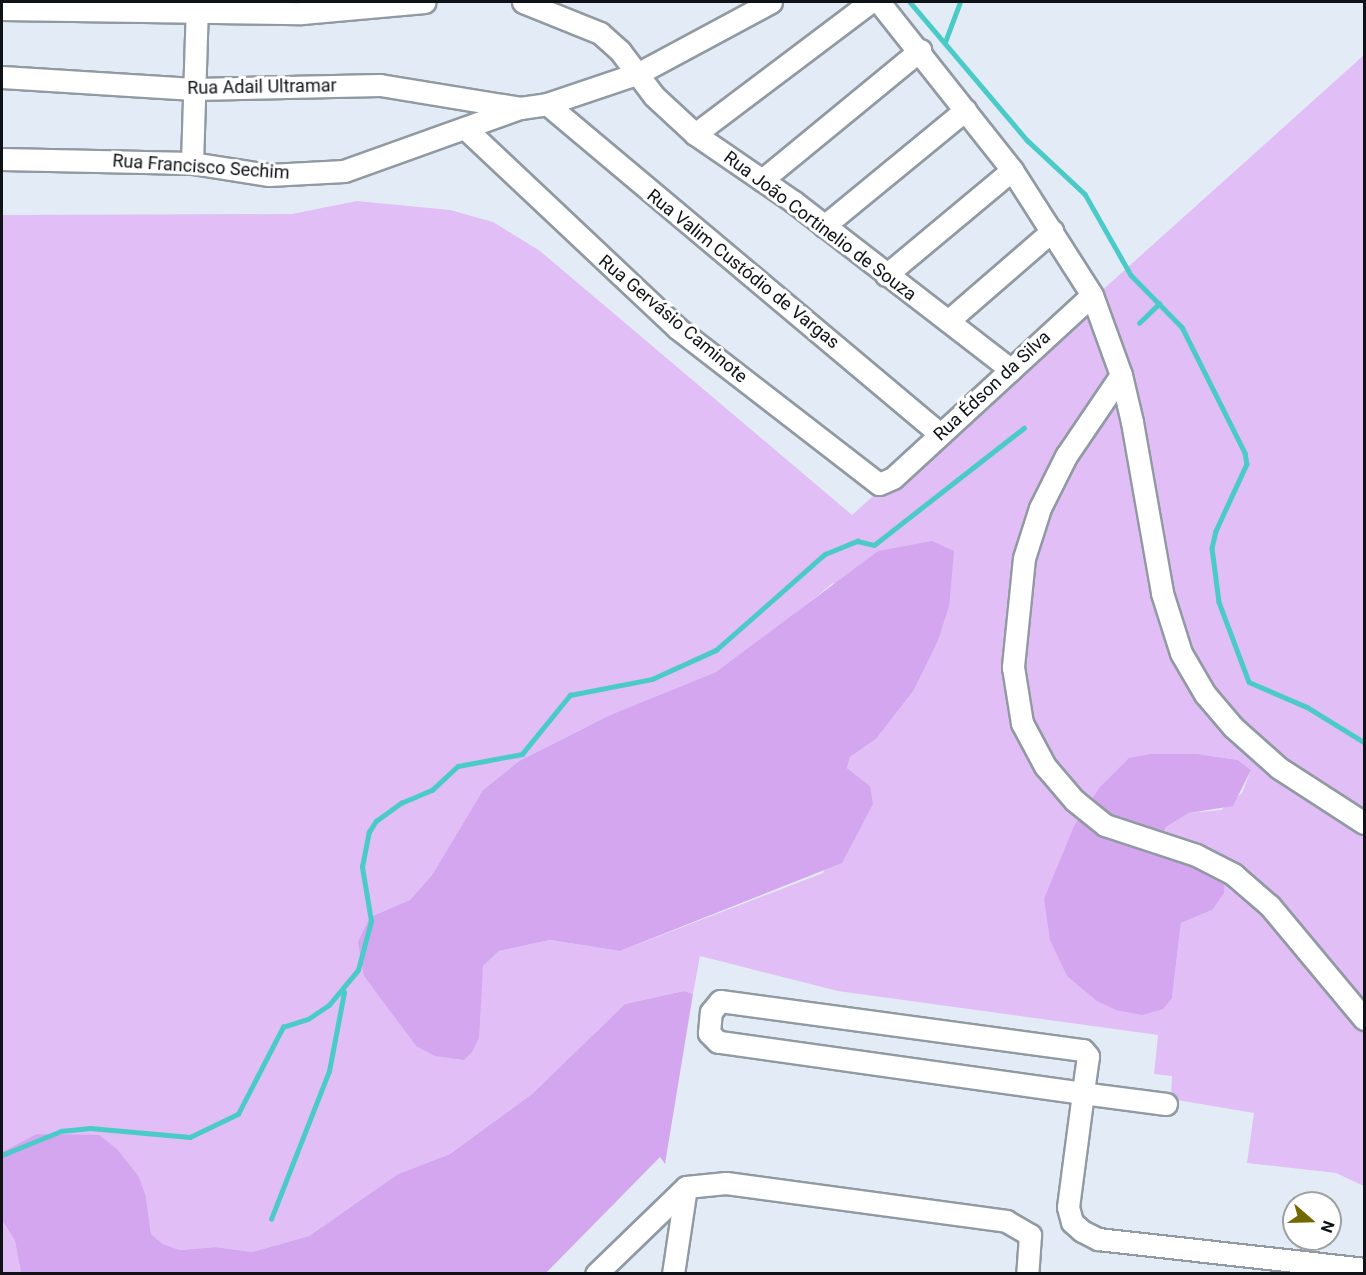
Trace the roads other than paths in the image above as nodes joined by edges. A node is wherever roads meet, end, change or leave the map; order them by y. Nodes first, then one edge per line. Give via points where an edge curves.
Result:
1 (425, 2) edge
2 (523, 2) edge
3 (771, 2) edge
4 (870, 2) edge
5 (879, 2) edge
6 (196, 6) edge
7 (2, 9) edge
8 (920, 50) junction
9 (639, 73) junction
10 (2, 77) edge
11 (194, 89) junction
12 (547, 104) junction
13 (520, 108) junction
14 (965, 110) junction
15 (467, 130) junction
16 (695, 134) junction
17 (2, 159) edge
18 (192, 163) junction
19 (1012, 170) junction
20 (762, 180) junction
21 (824, 226) junction
22 (1052, 231) junction
23 (886, 275) junction
24 (1092, 295) junction
25 (948, 321) junction
26 (1011, 370) junction
27 (1121, 375) junction
28 (940, 434) junction
29 (892, 478) joint
30 (1365, 823) edge
31 (1365, 1019) edge
32 (1083, 1093) junction
33 (1166, 1104) dead end
34 (686, 1187) junction
35 (1365, 1269) edge
36 (596, 1274) edge
37 (673, 1274) edge
38 (1028, 1274) edge

1 - 6 street via 302,13
2 - 9 street, Rua João Cortinelio de Souza via 600,33
3 - 9 street
4 - 16 street
5 - 8 street
6 - 7 street
6 - 11 street
8 - 14 street
8 - 20 street
9 - 12 street
9 - 16 street, Rua João Cortinelio de Souza via 654,96
10 - 11 street, Rua Adail Ultramar
11 - 13 street, Rua Adail Ultramar via 380,85
11 - 18 street
12 - 13 street
12 - 28 street, Rua Valim Custódio de Vargas
13 - 15 street, Rua Francisco Sechim
14 - 19 street
14 - 21 street
15 - 18 street, Rua Francisco Sechim via 344,171 269,175
15 - 29 street, Rua Gervásio Caminote via 677,328 872,482 879,484
16 - 20 street, Rua João Cortinelio de Souza
17 - 18 street, Rua Francisco Sechim
19 - 22 street
19 - 23 street
20 - 21 street, Rua João Cortinelio de Souza
21 - 23 street, Rua João Cortinelio de Souza
22 - 24 street
22 - 25 street
23 - 25 street, Rua João Cortinelio de Souza
24 - 26 street, Rua Édson da Silva
24 - 27 street
25 - 26 street, Rua João Cortinelio de Souza
26 - 28 street, Rua Édson da Silva
27 - 30 street via 1162,593 1181,653 1205,694 1233,727 1279,768
27 - 31 street via 1066,456 1040,508 1024,558 1013,667 1022,723 1045,766 1074,800 1105,825 1196,855 1233,874 1270,906
28 - 29 street, Rua Édson da Silva
32 - 32 street via 718,1042 708,1033 711,1012 720,1001 1083,1050 1088,1056
32 - 33 street
32 - 35 street via 1068,1207 1072,1222 1082,1231 1098,1239
34 - 36 street
34 - 37 street
34 - 38 street via 726,1183 1006,1221 1030,1234

